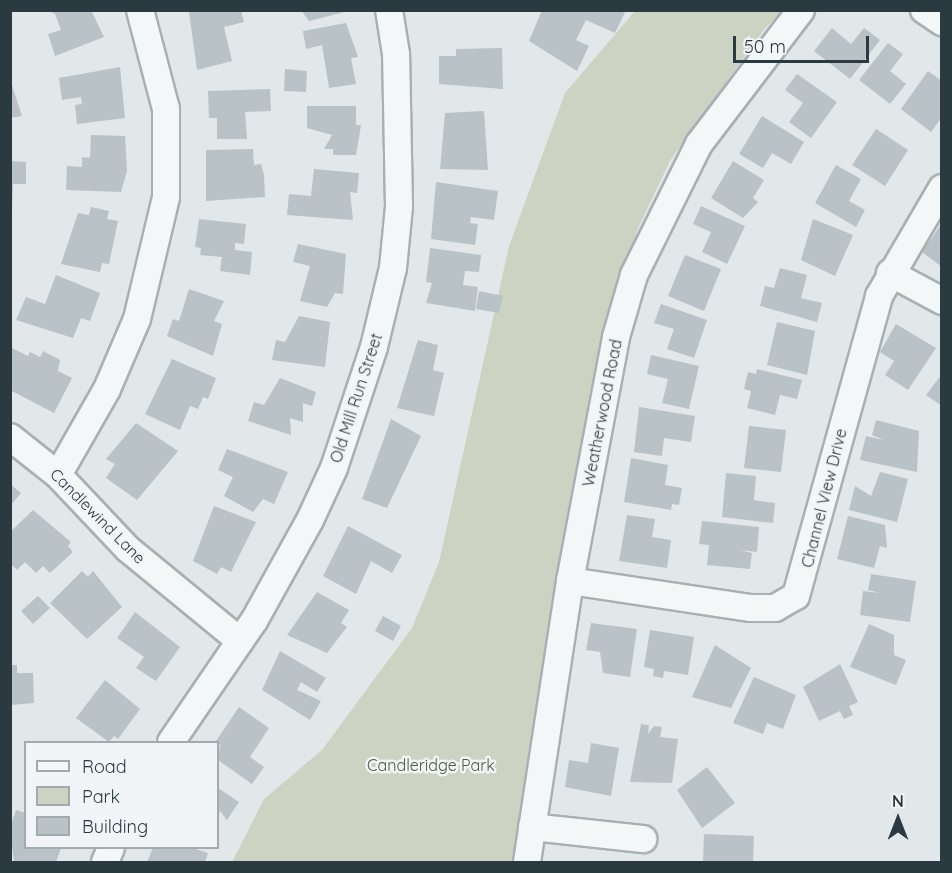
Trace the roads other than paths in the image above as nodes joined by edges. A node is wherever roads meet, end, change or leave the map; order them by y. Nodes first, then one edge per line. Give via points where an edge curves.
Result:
1 (140, 10) edge
2 (389, 10) edge
3 (801, 10) edge
4 (924, 10) edge
5 (942, 22) edge
6 (942, 188) edge
7 (890, 273) junction
8 (942, 301) edge
9 (10, 437) edge
10 (58, 475) junction
11 (570, 581) junction
12 (240, 641) junction
13 (172, 741) edge
14 (532, 827) junction
15 (643, 839) dead end
16 (527, 862) edge

1 - 10 street via 166,109 166,197 136,319 107,389
2 - 12 street, Old Mill Run Street via 399,145 390,279 334,468
3 - 11 street, Weatherwood Road via 699,144 634,274 615,337
4 - 5 street
6 - 7 street, Channel View Drive
7 - 8 street
7 - 11 street, Channel View Drive via 858,362 796,596 775,608 751,608
9 - 10 street, Candlewind Lane
10 - 12 street, Candlewind Lane via 128,549
11 - 14 street, Weatherwood Road
12 - 13 street, Old Mill Run Street
14 - 15 street
14 - 16 street, Weatherwood Road

